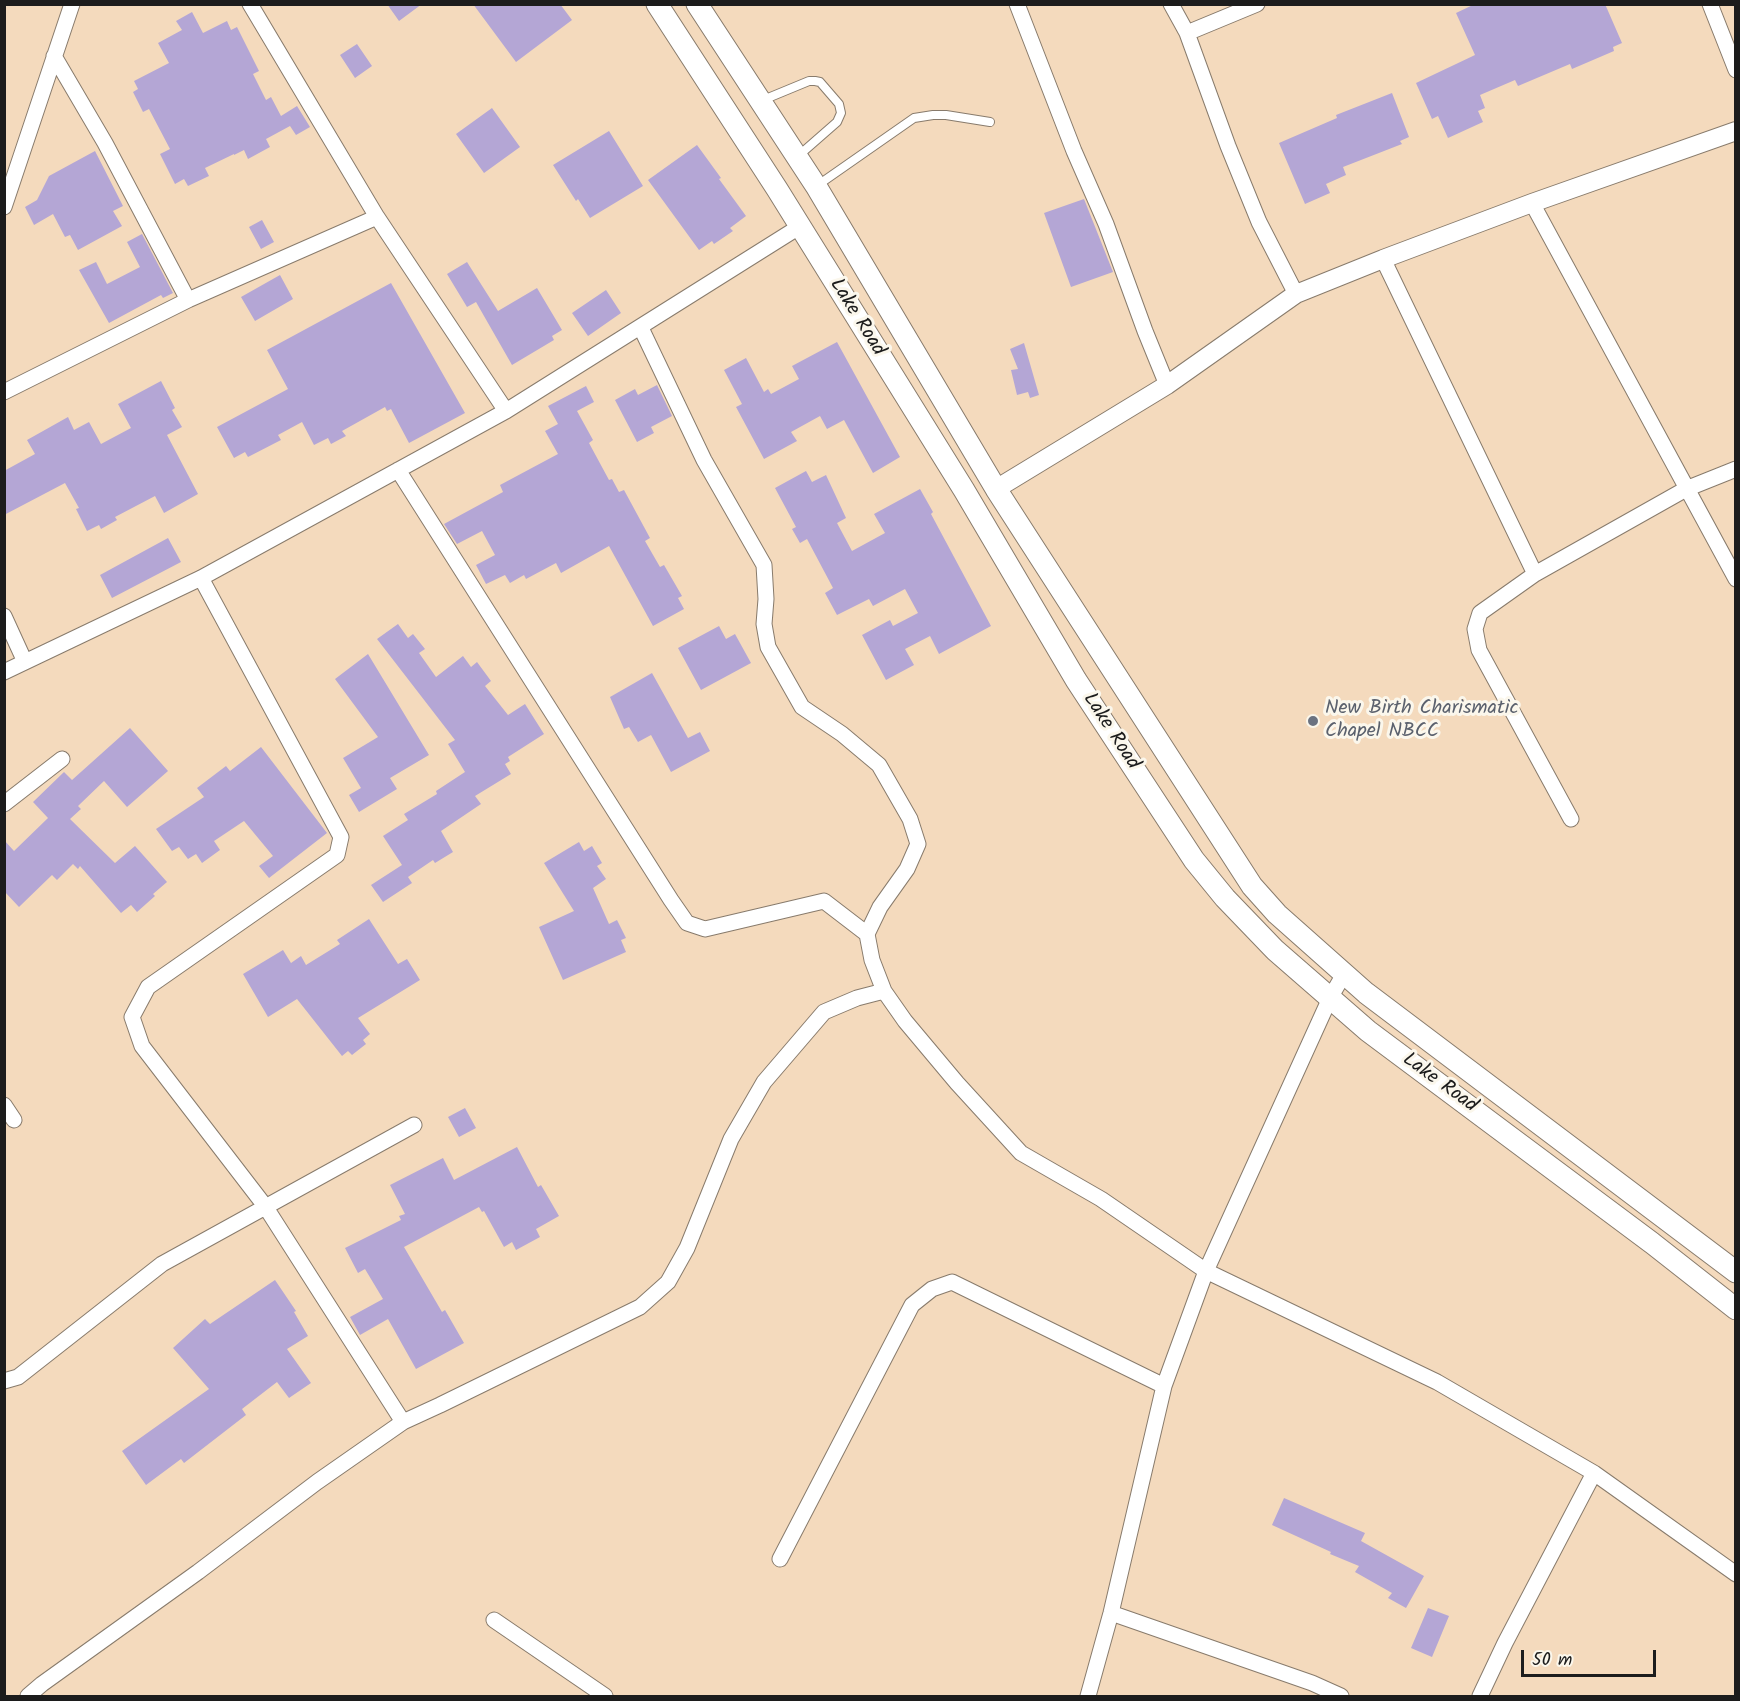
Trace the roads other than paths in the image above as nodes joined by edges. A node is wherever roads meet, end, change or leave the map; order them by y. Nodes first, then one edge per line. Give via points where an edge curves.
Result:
1 (72, 4) edge
2 (250, 4) edge
3 (657, 4) edge
4 (697, 4) edge
5 (1017, 4) edge
6 (1172, 4) edge
7 (1257, 4) edge
8 (1710, 4) edge
9 (1187, 33) junction
10 (54, 56) junction
11 (1736, 70) edge
12 (760, 101) junction
13 (990, 122) dead end
14 (1736, 131) edge
15 (796, 158) junction
16 (816, 186) junction
17 (1532, 203) junction
18 (4, 207) edge
19 (377, 217) junction
20 (799, 227) junction
21 (1383, 259) junction
22 (1296, 294) junction
23 (189, 300) junction
24 (641, 328) junction
25 (1167, 385) junction
26 (4, 392) edge
27 (506, 411) junction
28 (1736, 469) edge
29 (398, 470) junction
30 (996, 489) junction
31 (1686, 489) junction
32 (1535, 574) junction
33 (201, 578) junction
34 (1736, 579) edge
35 (4, 616) edge
36 (26, 662) junction
37 (4, 672) edge
38 (62, 759) dead end
39 (4, 804) edge
40 (1571, 819) dead end
41 (867, 934) junction
42 (1344, 974) junction
43 (884, 991) junction
44 (1330, 998) junction
45 (4, 1105) edge
46 (14, 1120) dead end
47 (414, 1125) dead end
48 (265, 1206) junction
49 (1206, 1271) junction
50 (1736, 1272) edge
51 (1736, 1309) edge
52 (4, 1381) edge
53 (1164, 1386) junction
54 (403, 1422) junction
55 (1594, 1473) junction
56 (780, 1559) dead end
57 (1736, 1574) edge
58 (1111, 1612) junction
59 (494, 1620) dead end
60 (28, 1696) edge
61 (605, 1696) edge
62 (1088, 1696) edge
63 (1341, 1696) edge
64 (1480, 1696) edge

1 - 10 street
2 - 19 street
3 - 20 main road, Lake Road
4 - 12 main road, Lake Road
5 - 25 street
6 - 9 street
7 - 9 street
8 - 11 street
9 - 22 street via 1258,222
10 - 18 street
10 - 23 street
12 - 15 main road, Lake Road
12 - 15 lane via 815,81 839,104 837,122
13 - 16 lane via 945,115 914,118
14 - 17 street
15 - 16 main road, Lake Road
16 - 30 main road, Lake Road
17 - 21 street
17 - 31 street
19 - 23 street
19 - 27 street
20 - 24 street
20 - 44 main road, Lake Road via 964,490 1076,680 1194,860 1275,950
21 - 22 street
21 - 32 street
22 - 25 street
23 - 26 street
24 - 27 street
24 - 41 street via 704,460 764,565 768,647 802,707 879,765 910,819 918,844
25 - 30 street
27 - 29 street
28 - 31 street
29 - 33 street
29 - 41 street via 687,923 705,930 824,901
30 - 42 main road, Lake Road via 1252,886
31 - 32 street
31 - 34 street
32 - 40 street via 1480,613 1475,629 1479,650
33 - 36 street
33 - 48 street via 341,837 337,855 148,987 132,1017 142,1046
35 - 36 street
36 - 37 street
38 - 39 street
41 - 43 street
42 - 44 street
42 - 50 main road, Lake Road
43 - 49 street via 957,1083 1021,1153 1101,1199
43 - 54 street via 824,1012 764,1082 731,1140 669,1282 640,1307
44 - 49 street
44 - 51 main road, Lake Road via 1368,1031
45 - 46 street
47 - 48 street
48 - 52 street via 162,1264 18,1377
48 - 54 street
49 - 53 street
49 - 55 street via 1437,1382
53 - 56 street via 952,1282 932,1289 912,1305
53 - 58 street
54 - 60 street
55 - 57 street
55 - 64 street
58 - 62 street
58 - 63 street
59 - 61 street

